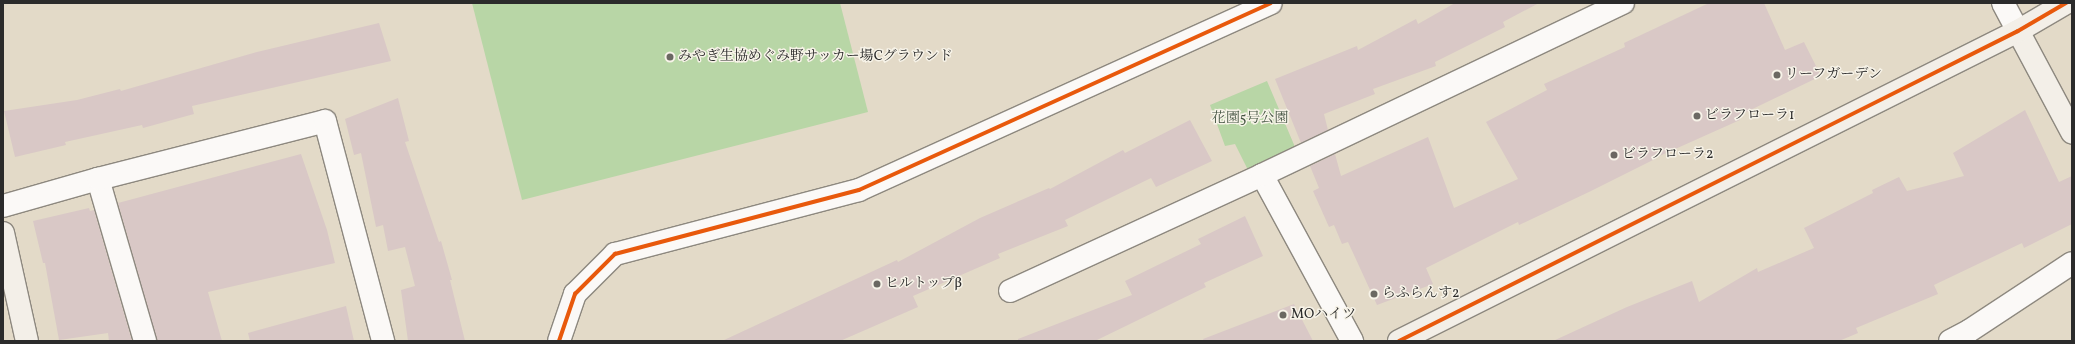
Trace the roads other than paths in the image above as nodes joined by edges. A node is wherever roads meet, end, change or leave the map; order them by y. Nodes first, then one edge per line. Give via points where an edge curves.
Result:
1 (1271, 3) edge
2 (1623, 3) edge
3 (2003, 3) edge
4 (2066, 3) edge
5 (2018, 31) junction
6 (2072, 132) edge
7 (1262, 175) junction
8 (98, 179) junction
9 (3, 206) edge
10 (3, 233) edge
11 (2072, 263) edge
12 (1010, 292) dead end
13 (1970, 336) edge
14 (27, 341) edge
15 (145, 341) edge
16 (383, 341) edge
17 (559, 341) edge
18 (1352, 341) edge
19 (1399, 341) edge
20 (1950, 341) edge

1 - 17 street via 859,190 615,254 575,294
2 - 7 street
3 - 5 street
4 - 5 street
5 - 6 street
5 - 19 street
7 - 12 street
7 - 18 street
8 - 9 street
8 - 15 street
8 - 16 street via 325,121
10 - 14 street
11 - 13 street
13 - 20 street

